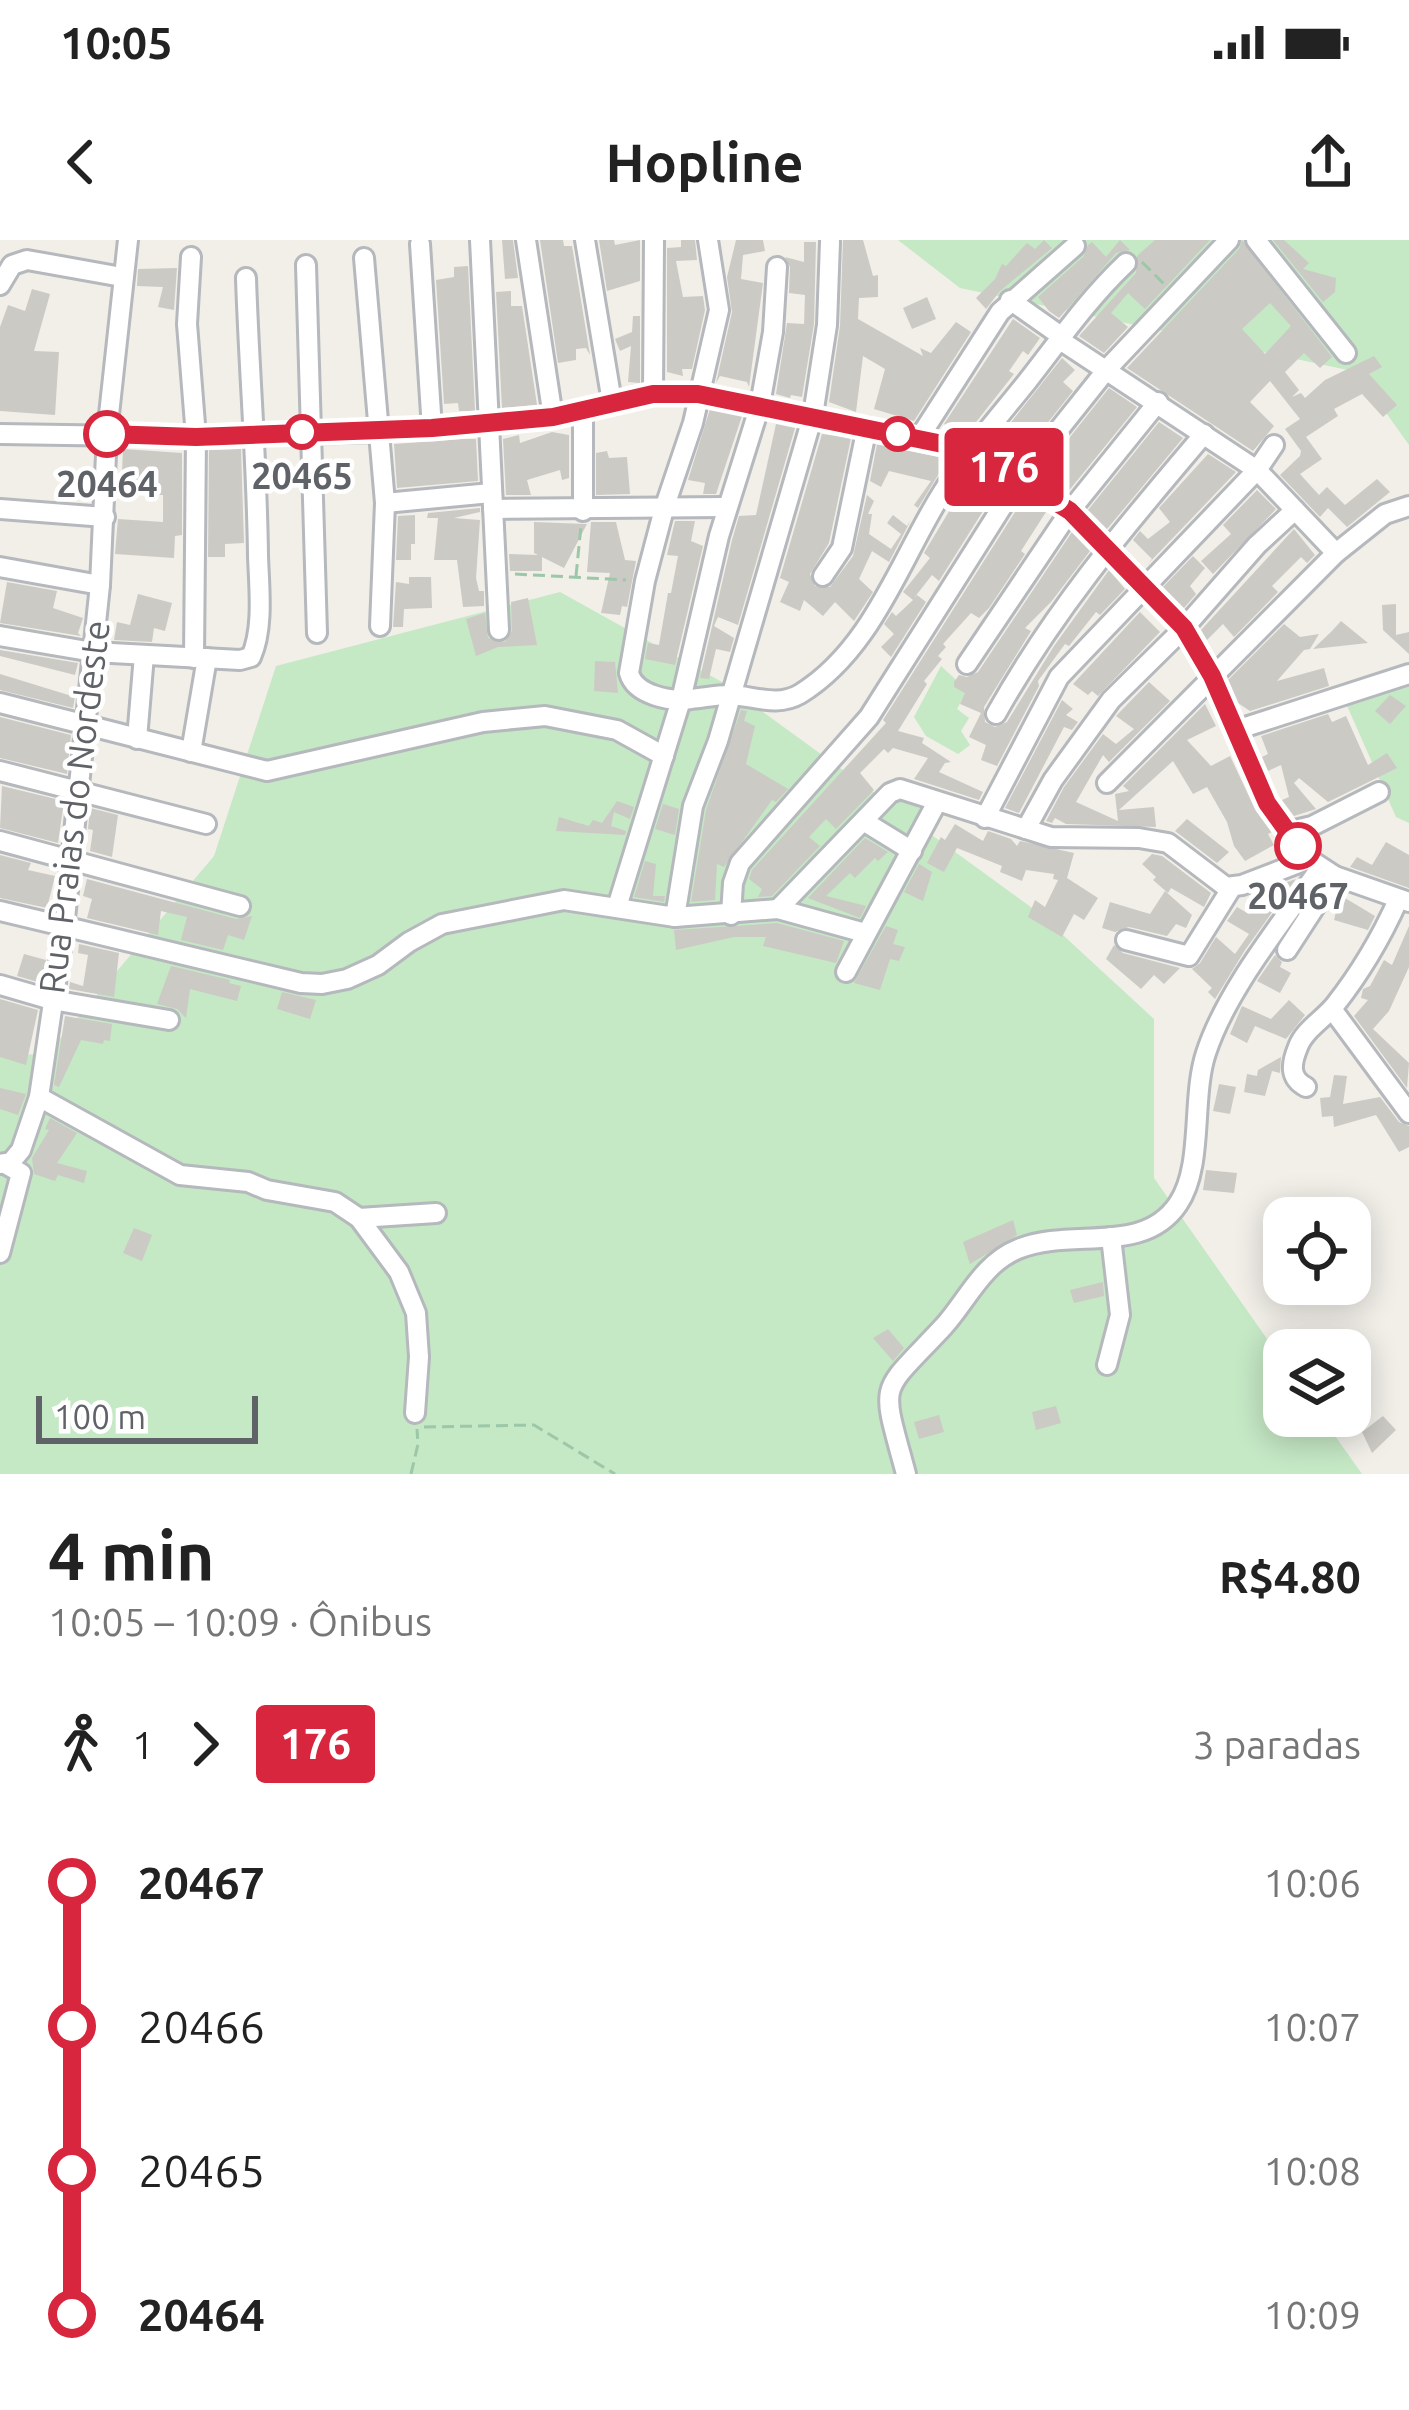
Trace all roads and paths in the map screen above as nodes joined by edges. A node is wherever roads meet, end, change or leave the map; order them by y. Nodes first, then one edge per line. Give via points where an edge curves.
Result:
1 (128, 240) edge
2 (480, 240) edge
3 (526, 240) edge
4 (585, 240) edge
5 (654, 240) edge
6 (708, 240) edge
7 (1229, 240) edge
8 (1256, 240) edge
9 (830, 242) edge
10 (419, 244) dead end
11 (1075, 246) dead end
12 (191, 257) dead end
13 (364, 258) dead end
14 (1133, 262) joint
15 (306, 265) dead end
16 (776, 267) dead end
17 (122, 277) junction
18 (246, 278) dead end
19 (0, 285) edge
20 (1175, 295) junction
21 (1010, 300) junction
22 (1060, 338) junction
23 (1346, 352) dead end
24 (1108, 368) junction
25 (653, 394) junction
26 (698, 394) junction
27 (612, 402) junction
28 (1158, 402) junction
29 (760, 405) junction
30 (583, 411) junction
31 (812, 415) junction
32 (553, 417) junction
33 (487, 424) junction
34 (867, 427) junction
35 (432, 428) junction
36 (256, 432) junction
37 (313, 432) junction
38 (377, 432) junction
39 (0, 434) edge
40 (107, 434) junction
41 (1204, 434) junction
42 (196, 437) junction
43 (919, 438) junction
44 (1274, 445) dead end
45 (972, 450) junction
46 (1257, 470) junction
47 (1021, 477) junction
48 (492, 501) junction
49 (385, 503) junction
50 (1409, 506) edge
51 (727, 507) junction
52 (0, 509) edge
53 (664, 509) junction
54 (1295, 510) junction
55 (583, 511) junction
56 (1070, 511) junction
57 (105, 517) junction
58 (1108, 548) junction
59 (1336, 553) junction
60 (0, 567) edge
61 (496, 573) junction
62 (823, 576) dead end
63 (576, 578) junction
64 (645, 581) junction
65 (100, 585) junction
66 (1145, 590) junction
67 (380, 626) dead end
68 (1184, 628) junction
69 (499, 630) dead end
70 (317, 633) dead end
71 (0, 635) edge
72 (93, 652) junction
73 (144, 655) junction
74 (201, 658) junction
75 (967, 664) dead end
76 (1409, 674) edge
77 (1212, 676) junction
78 (731, 695) junction
79 (681, 700) junction
80 (0, 703) edge
81 (996, 714) dead end
82 (83, 723) junction
83 (1236, 730) junction
84 (137, 739) junction
85 (191, 752) junction
86 (664, 755) junction
87 (0, 771) edge
88 (1107, 783) dead end
89 (77, 791) junction
90 (1379, 791) dead end
91 (937, 802) junction
92 (986, 818) junction
93 (865, 822) junction
94 (206, 824) dead end
95 (1026, 829) junction
96 (1286, 832) junction
97 (0, 841) edge
98 (912, 851) junction
99 (72, 861) junction
100 (1321, 867) junction
101 (1232, 887) junction
102 (1404, 901) edge
103 (240, 906) dead end
104 (617, 907) junction
105 (778, 909) junction
106 (0, 911) edge
107 (731, 915) junction
108 (675, 917) junction
109 (64, 928) junction
110 (865, 933) junction
111 (1126, 940) dead end
112 (1287, 950) dead end
113 (847, 972) dead end
114 (0, 985) edge
115 (52, 1000) junction
116 (1332, 1010) junction
117 (169, 1020) dead end
118 (1306, 1087) dead end
119 (39, 1097) junction
120 (1409, 1113) edge
121 (3, 1164) edge
122 (436, 1213) dead end
123 (358, 1218) junction
124 (1111, 1237) junction
125 (0, 1253) edge
126 (1108, 1365) dead end
127 (415, 1413) dead end
128 (411, 1474) edge
129 (615, 1474) edge
130 (906, 1474) edge

1 - 17 street, Rua Praias do Nordeste
2 - 33 street
3 - 32 street
4 - 27 street
5 - 25 street
6 - 26 street via 719,310
7 - 20 street
8 - 23 street
9 - 31 street
10 - 35 street
11 - 21 street
12 - 42 street
13 - 38 street
14 - 20 path
14 - 22 street
15 - 37 street
16 - 29 street
17 - 19 street via 27,260 12,265
17 - 40 street, Rua Praias do Nordeste
18 - 36 street
20 - 24 street
21 - 22 street
21 - 43 street
22 - 24 street
22 - 45 street
24 - 28 street
24 - 47 street
25 - 26 street
25 - 27 street
26 - 29 street
26 - 53 street
27 - 30 street
28 - 41 street
28 - 56 street
29 - 31 street
29 - 51 street
30 - 32 street
30 - 55 street
31 - 34 street
31 - 78 street
32 - 33 street
33 - 35 street
33 - 48 street
34 - 43 street
34 - 62 street via 842,548
35 - 38 street
36 - 37 street
36 - 42 street
36 - 74 street via 256,645 251,657
37 - 38 street
37 - 70 street
38 - 49 street
39 - 40 street
40 - 42 street
40 - 57 street, Rua Praias do Nordeste
41 - 46 street
41 - 58 street
42 - 74 street
43 - 45 street
44 - 46 street
45 - 47 street
45 - 78 street via 846,651 786,700
46 - 54 street
46 - 66 street
47 - 56 street
47 - 107 street via 869,717 740,863
48 - 49 street
48 - 55 street
48 - 61 street
49 - 67 street
50 - 59 street via 1385,514
51 - 53 street
51 - 79 street
52 - 57 street
53 - 55 street
53 - 64 street
54 - 59 street
54 - 68 street
55 - 63 path
56 - 58 street
56 - 75 street
57 - 65 street, Rua Praias do Nordeste
58 - 66 street
58 - 81 street via 1036,642
59 - 77 street
60 - 65 street
61 - 63 path
61 - 69 street
63 - 64 path
64 - 79 street via 631,681
65 - 72 street, Rua Praias do Nordeste
66 - 68 street
66 - 92 street via 1059,677
68 - 77 street
68 - 95 street via 1088,729
71 - 72 street
72 - 73 street
72 - 82 street, Rua Praias do Nordeste
73 - 74 street
73 - 84 street
74 - 85 street
76 - 83 street
77 - 83 street
77 - 88 street
78 - 79 street
78 - 108 street via 693,806
79 - 86 street
80 - 82 street
82 - 84 street
82 - 89 street, Rua Praias do Nordeste
83 - 96 street
84 - 85 street
85 - 86 street via 266,770 545,716 617,730
86 - 104 street
87 - 89 street
89 - 94 street
89 - 99 street, Rua Praias do Nordeste
90 - 96 street
91 - 92 street
91 - 93 street via 900,789
91 - 98 street
92 - 95 street
93 - 98 street
93 - 105 street
95 - 101 street via 1168,843
96 - 100 street
97 - 99 street
98 - 110 street
99 - 103 street
99 - 109 street, Rua Praias do Nordeste
100 - 101 street
100 - 102 street
100 - 112 street
100 - 124 street via 1223,1013 1205,1055 1190,1176 1177,1206 1139,1234
101 - 111 street via 1189,956
102 - 116 street
104 - 108 street
104 - 109 street via 564,900 442,924 378,965 322,984
105 - 107 street
105 - 110 street
106 - 109 street
107 - 108 street
109 - 115 street, Rua Praias do Nordeste
110 - 113 street
114 - 115 street
115 - 117 street
115 - 119 street, Rua Praias do Nordeste
116 - 118 street via 1298,1044 1292,1074
116 - 120 street
119 - 121 street, Rua Praias do Nordeste via 21,1150
119 - 123 street via 180,1174 335,1202
121 - 125 street via 21,1173
122 - 123 street
123 - 127 street via 399,1272 416,1313
124 - 126 street via 1120,1316
124 - 130 street via 1049,1239 997,1259 893,1376 886,1401
128 - 129 path via 416,1427 534,1425

